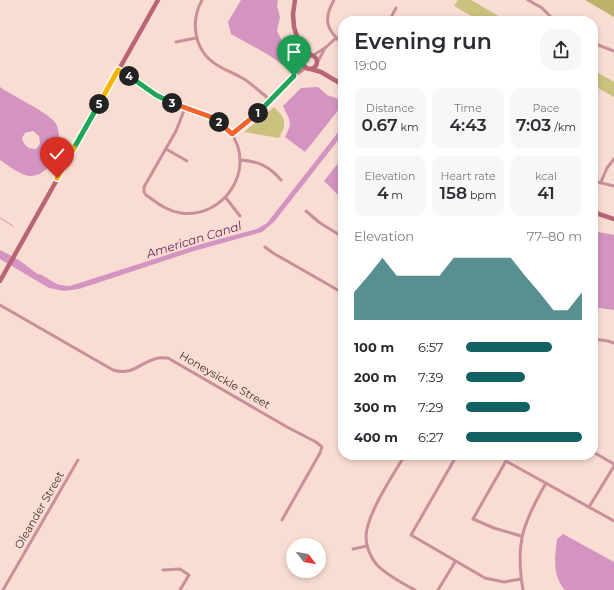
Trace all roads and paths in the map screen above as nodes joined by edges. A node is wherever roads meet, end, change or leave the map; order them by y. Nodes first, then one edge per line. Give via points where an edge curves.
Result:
1 (158, 0) edge
2 (202, 0) edge
3 (295, 0) edge
4 (334, 0) edge
5 (528, 0) edge
6 (396, 8) dead end
7 (392, 16) edge
8 (551, 16) edge
9 (196, 38) junction
10 (336, 38) joint
11 (176, 42) dead end
12 (298, 42) junction
13 (598, 45) edge
14 (325, 48) junction
15 (614, 52) edge
16 (312, 56) junction
17 (303, 60) junction
18 (317, 64) junction
19 (309, 69) junction
20 (118, 70) junction
21 (321, 72) junction
22 (294, 76) junction
23 (338, 82) edge
24 (270, 100) junction
25 (185, 108) junction
26 (232, 134) junction
27 (166, 149) junction
28 (614, 159) edge
29 (240, 160) junction
30 (187, 161) dead end
31 (281, 180) dead end
32 (598, 181) edge
33 (601, 182) junction
34 (614, 186) edge
35 (226, 198) junction
36 (306, 210) dead end
37 (598, 214) edge
38 (240, 216) dead end
39 (614, 219) edge
40 (338, 234) edge
41 (265, 247) dead end
42 (0, 280) edge
43 (338, 290) edge
44 (0, 305) edge
45 (598, 340) edge
46 (614, 343) edge
47 (598, 455) edge
48 (78, 460) dead end
49 (402, 460) edge
50 (453, 460) edge
51 (614, 465) edge
52 (546, 483) junction
53 (589, 507) junction
54 (282, 520) dead end
55 (614, 521) edge
56 (521, 536) junction
57 (367, 546) junction
58 (353, 549) dead end
59 (455, 562) junction
60 (163, 570) dead end
61 (521, 579) junction
62 (3, 590) edge
63 (180, 590) edge
64 (415, 590) edge
65 (438, 590) edge
66 (523, 590) edge

1 - 20 street
2 - 9 street via 195,22
3 - 12 street via 293,21
4 - 10 street via 327,14 327,23
5 - 8 street
6 - 7 street
9 - 11 street
9 - 24 street via 200,48 211,60 244,79
10 - 14 street
12 - 16 street
12 - 17 street
13 - 15 street
14 - 16 street
14 - 18 street
16 - 17 street
16 - 18 street via 316,58
17 - 19 street
17 - 22 street
18 - 19 street
18 - 21 street
19 - 21 street
19 - 22 street
20 - 25 street via 156,95
20 - 42 street
21 - 23 street
22 - 24 street
24 - 26 street
25 - 26 street via 211,117
25 - 27 street
26 - 29 street
27 - 30 street
27 - 35 street via 144,187 144,192 167,209 182,213 208,210
28 - 33 street
29 - 31 street via 265,166
29 - 35 street via 235,184
32 - 33 street
33 - 34 street
35 - 38 street
36 - 40 street via 320,223
37 - 39 street
41 - 43 street
44 - 54 street, Honeysickle Street via 114,370 129,372 155,359 168,358 316,442 322,447 320,453
45 - 46 street
47 - 51 street
48 - 62 street, Oleander Street
49 - 57 street via 371,515 366,536
50 - 59 street via 411,535
51 - 53 street
52 - 53 street
52 - 56 street via 531,510
52 - 56 street via 506,461 473,519
53 - 55 street
56 - 61 street
57 - 58 street
57 - 64 street via 372,558 382,569
59 - 61 street via 495,582
59 - 65 street
60 - 63 street via 180,569 189,575
61 - 66 street

